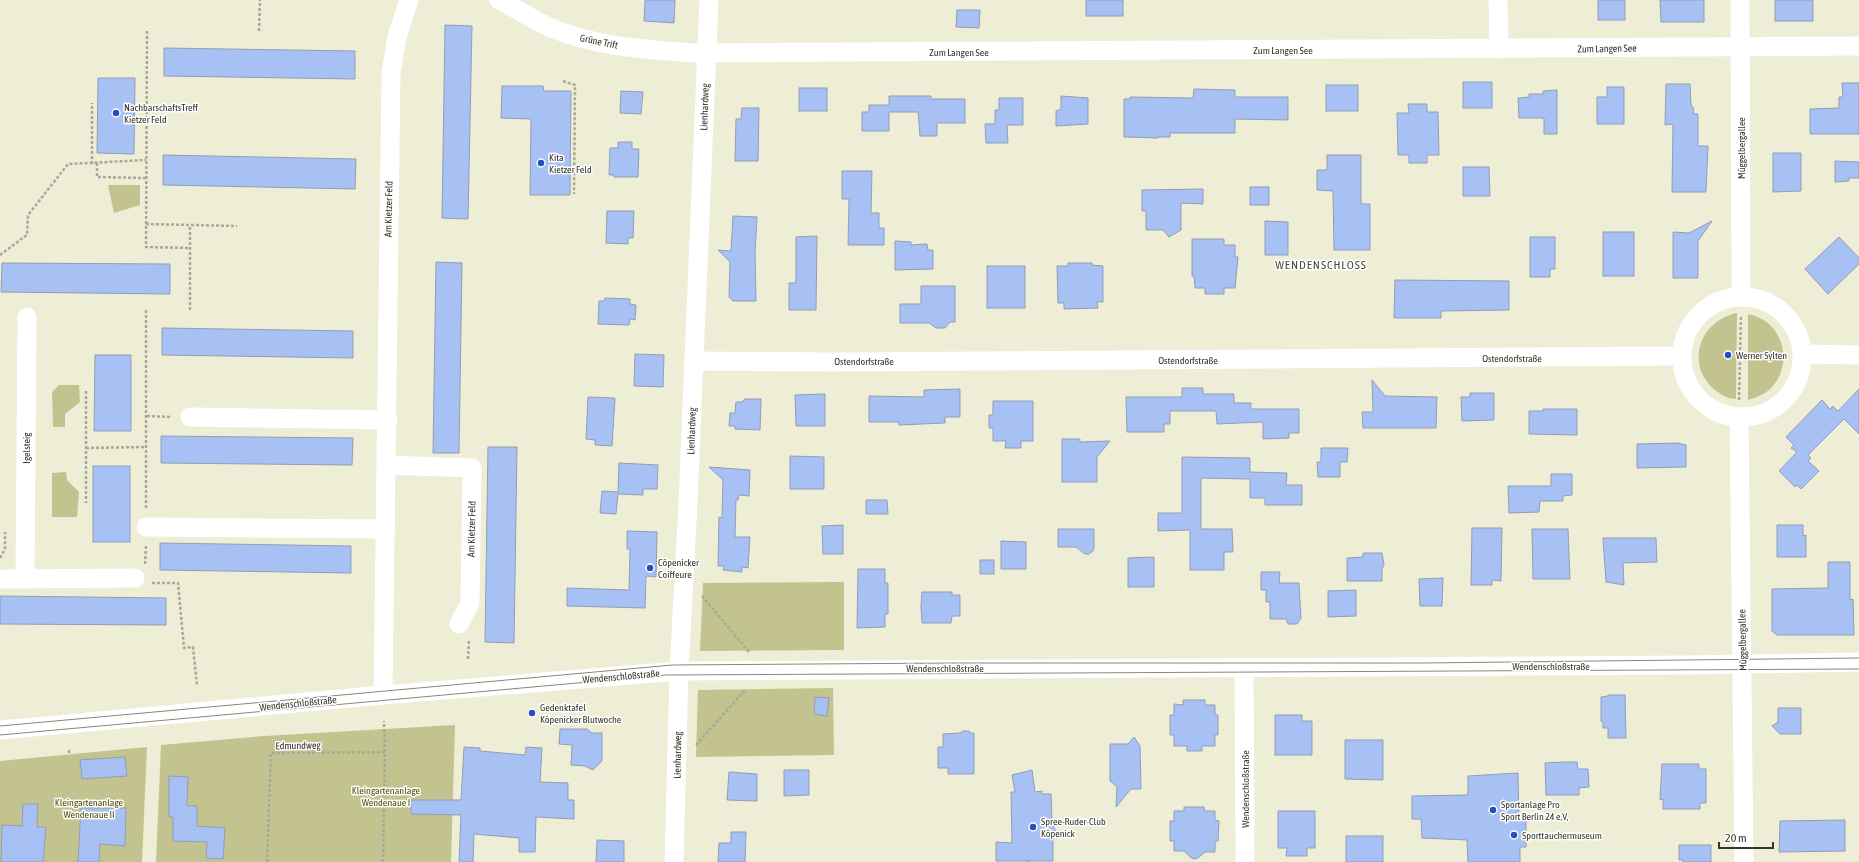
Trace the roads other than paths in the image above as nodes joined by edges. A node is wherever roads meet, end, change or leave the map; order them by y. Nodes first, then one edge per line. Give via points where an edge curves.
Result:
1 (409, 0) edge
2 (499, 0) edge
3 (709, 0) edge
4 (1498, 0) edge
5 (1740, 0) edge
6 (1740, 46) junction
7 (1859, 46) edge
8 (1498, 49) junction
9 (706, 53) junction
10 (1741, 297) junction
11 (27, 317) dead end
12 (1802, 354) junction
13 (1859, 355) edge
14 (1682, 356) junction
15 (694, 361) junction
16 (190, 417) road end
17 (1739, 417) junction
18 (388, 420) junction
19 (387, 466) junction
20 (146, 527) road end
21 (386, 529) junction
22 (135, 578) road end
23 (0, 579) edge
24 (25, 579) junction
25 (459, 624) dead end
26 (1859, 662) edge
27 (1742, 664) junction
28 (1244, 668) junction
29 (679, 671) junction
30 (383, 695) junction
31 (0, 730) edge
32 (674, 862) edge
33 (1245, 862) edge
34 (1744, 862) edge

1 - 18 street, Am Kietzer Feld via 397,37 391,73
2 - 9 street, Grüne Trift via 574,36 629,48
3 - 9 street, Lienhardweg
4 - 8 street
5 - 6 street, Müggelbergallee
6 - 7 street, Zum Langen See
6 - 8 street, Zum Langen See
6 - 10 street, Müggelbergallee
8 - 9 street, Zum Langen See
9 - 15 street, Lienhardweg
10 - 12 street via 1766,302 1788,318 1800,341
10 - 14 street via 1725,299 1711,305 1699,315 1684,341
11 - 24 street, Igelsteig
12 - 13 street
12 - 17 street via 1794,387 1784,400 1771,410 1755,416
14 - 15 street, Ostendorfstraße
14 - 17 street via 1684,374 1692,391 1700,400 1721,413
15 - 29 street, Lienhardweg
16 - 18 street
17 - 27 street, Müggelbergallee
18 - 19 street, Am Kietzer Feld
19 - 21 street, Am Kietzer Feld
19 - 25 street, Am Kietzer Feld via 472,468 470,603
20 - 21 street
21 - 30 street, Am Kietzer Feld
22 - 24 street
23 - 24 street
26 - 27 street, Wendenschloßstraße
27 - 28 street, Wendenschloßstraße
27 - 34 street, Müggelbergallee
28 - 29 street, Wendenschloßstraße
28 - 33 street, Wendenschloßstraße
29 - 30 street, Wendenschloßstraße
29 - 32 street, Lienhardweg
30 - 31 street, Wendenschloßstraße

